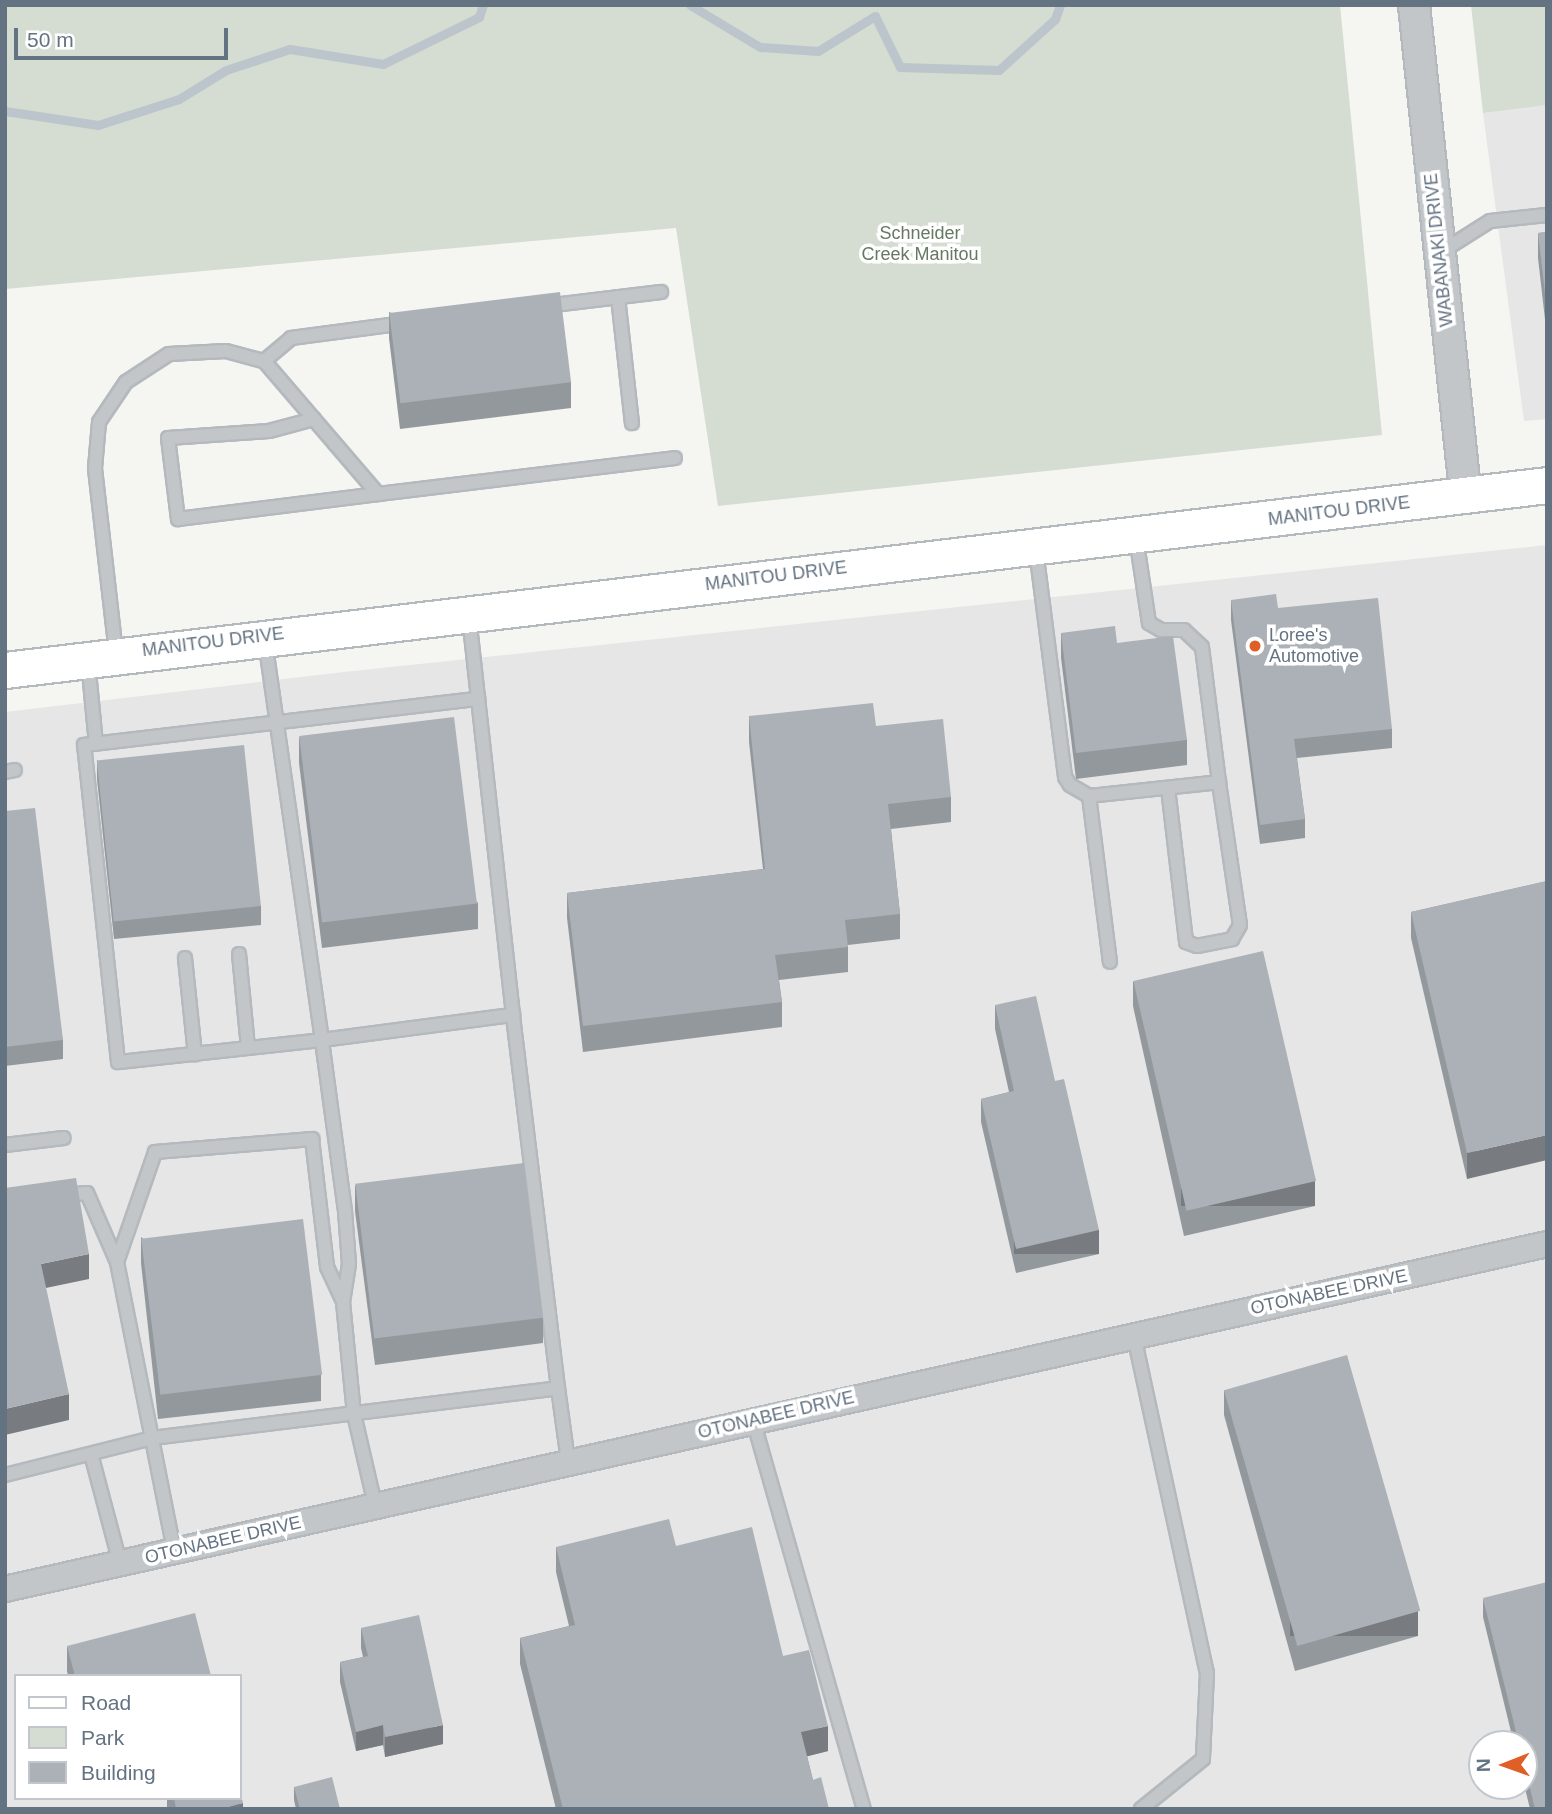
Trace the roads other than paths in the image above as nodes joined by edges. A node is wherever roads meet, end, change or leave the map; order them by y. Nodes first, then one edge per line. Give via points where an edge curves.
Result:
1 (1414, 5) edge
2 (1547, 215) edge
3 (1440, 253) junction
4 (662, 292) dead end
5 (618, 297) junction
6 (524, 309) edge
7 (416, 321) edge
8 (264, 361) junction
9 (314, 419) junction
10 (632, 423) dead end
11 (675, 458) dead end
12 (1547, 485) edge
13 (378, 494) junction
14 (1465, 494) junction
15 (1136, 535) junction
16 (1036, 546) junction
17 (468, 611) junction
18 (265, 636) junction
19 (102, 655) junction
20 (5, 670) edge
21 (478, 699) junction
22 (276, 726) junction
23 (96, 744) junction
24 (1219, 782) junction
25 (1168, 788) junction
26 (1089, 796) junction
27 (239, 954) dead end
28 (185, 958) dead end
29 (1110, 962) dead end
30 (513, 1014) junction
31 (322, 1040) junction
32 (248, 1048) junction
33 (195, 1054) junction
34 (64, 1138) dead end
35 (5, 1144) edge
36 (46, 1198) edge
37 (1547, 1244) edge
38 (117, 1262) junction
39 (343, 1302) junction
40 (1134, 1336) junction
41 (558, 1388) junction
42 (354, 1414) junction
43 (753, 1420) junction
44 (152, 1438) junction
45 (91, 1454) junction
46 (568, 1461) junction
47 (5, 1475) edge
48 (375, 1505) junction
49 (174, 1550) junction
50 (120, 1563) junction
51 (5, 1589) edge
52 (864, 1809) edge
53 (1141, 1809) edge

1 - 3 street, WABANAKI DRIVE
2 - 3 lane via 1490,220
3 - 14 street, WABANAKI DRIVE
4 - 5 lane
5 - 6 lane
5 - 10 lane
7 - 8 lane via 291,338
8 - 9 lane
8 - 19 lane via 226,351 169,354 126,382 99,422 95,468
9 - 13 lane
9 - 13 lane via 269,431 168,438 178,519
11 - 13 lane
12 - 14 main road, MANITOU DRIVE
14 - 15 main road, MANITOU DRIVE
15 - 16 main road, MANITOU DRIVE
15 - 24 lane via 1149,624 1161,630 1184,630 1202,647
16 - 17 main road, MANITOU DRIVE
16 - 26 lane via 1065,777 1078,794
17 - 18 main road, MANITOU DRIVE
17 - 21 lane
18 - 19 main road, MANITOU DRIVE
18 - 22 lane
19 - 20 main road, MANITOU DRIVE
19 - 23 lane
21 - 22 lane
21 - 30 lane
22 - 23 lane
22 - 31 lane
23 - 33 lane via 84,745 118,1062
24 - 25 lane
24 - 25 lane via 1240,925 1232,939 1197,946 1186,942
25 - 26 lane
26 - 29 lane
27 - 32 lane
28 - 33 lane
30 - 31 lane
30 - 41 lane
31 - 32 lane
31 - 39 lane via 346,1224 349,1264
32 - 33 lane
34 - 35 lane
36 - 38 lane via 87,1193
37 - 40 street, OTONABEE DRIVE
38 - 39 lane via 155,1152 312,1139 327,1266
38 - 44 lane
39 - 42 lane
40 - 43 street, OTONABEE DRIVE
40 - 53 lane via 1207,1673 1203,1759
41 - 42 lane
41 - 46 lane
42 - 44 lane
42 - 48 lane
43 - 46 street, OTONABEE DRIVE
43 - 52 lane
44 - 45 lane
44 - 49 lane
45 - 47 lane
45 - 50 lane
46 - 48 street, OTONABEE DRIVE
48 - 49 street, OTONABEE DRIVE
49 - 50 street, OTONABEE DRIVE
50 - 51 street, OTONABEE DRIVE

